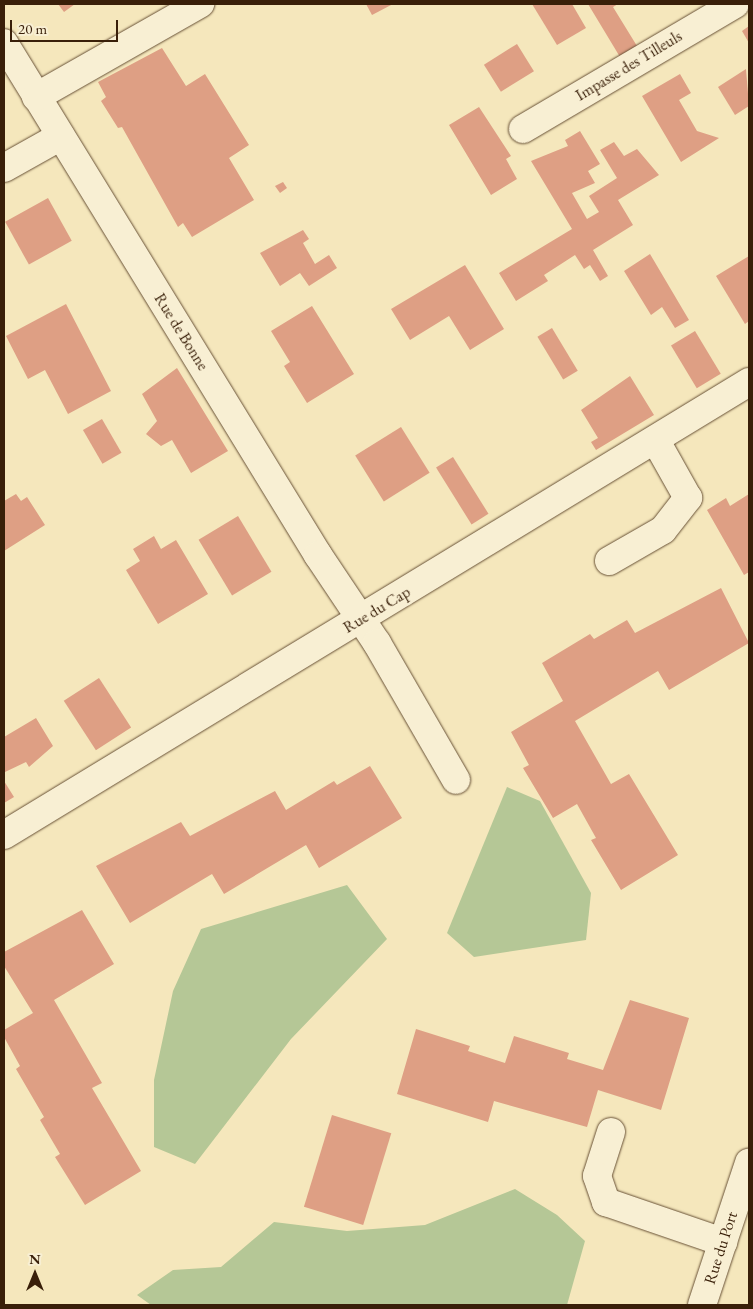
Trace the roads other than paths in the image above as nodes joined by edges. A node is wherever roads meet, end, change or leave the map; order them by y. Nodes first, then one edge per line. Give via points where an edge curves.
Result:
1 (200, 4) edge
2 (734, 4) edge
3 (4, 44) edge
4 (36, 97) junction
5 (523, 129) dead end
6 (60, 136) junction
7 (4, 168) edge
8 (749, 382) edge
9 (656, 441) junction
10 (609, 561) dead end
11 (362, 619) junction
12 (456, 780) dead end
13 (4, 835) edge
14 (611, 1132) dead end
15 (749, 1163) edge
16 (723, 1242) junction
17 (702, 1305) edge

1 - 4 street
2 - 5 street, Impasse des Tilleuls
3 - 4 street, Rue de Bonne
4 - 6 street, Rue de Bonne
6 - 7 street
6 - 11 street, Rue de Bonne
8 - 9 street, Rue du Cap
9 - 10 street via 688,498 663,530
9 - 11 street, Rue du Cap
11 - 12 street, Rue de Bonne
11 - 13 street, Rue du Cap
14 - 16 street via 597,1176 606,1202
15 - 16 street, Rue du Port
16 - 17 street, Rue du Port

